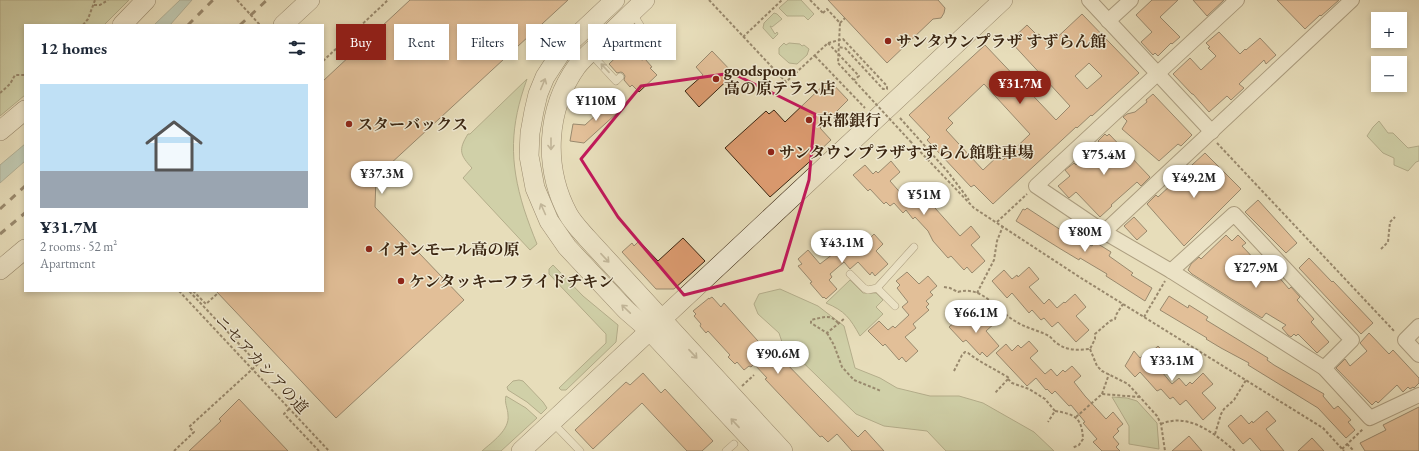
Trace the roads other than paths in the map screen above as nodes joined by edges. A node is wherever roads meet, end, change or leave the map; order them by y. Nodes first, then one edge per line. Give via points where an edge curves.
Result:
1 (146, 0) edge
2 (310, 0) edge
3 (615, 0) edge
4 (1003, 0) edge
5 (1089, 0) edge
6 (1131, 0) edge
7 (1237, 0) edge
8 (1352, 0) edge
9 (639, 6) edge
10 (1108, 21) junction
11 (123, 24) edge
12 (284, 24) edge
13 (620, 24) edge
14 (645, 24) edge
15 (588, 54) edge
16 (597, 60) edge
17 (1158, 74) junction
18 (620, 77) dead end
19 (24, 111) edge
20 (0, 131) edge
21 (1212, 132) junction
22 (1104, 232) junction
23 (914, 247) dead end
24 (24, 249) edge
25 (0, 270) edge
26 (1171, 272) junction
27 (850, 274) dead end
28 (877, 288) junction
29 (895, 306) dead end
30 (655, 325) junction
31 (1419, 326) edge
32 (1419, 355) edge
33 (1324, 368) junction
34 (1419, 394) edge
35 (552, 422) junction
36 (734, 444) dead end
37 (521, 451) edge
38 (580, 451) edge
39 (726, 451) edge
40 (762, 451) edge
41 (783, 451) edge

1 - 11 street
2 - 12 street
30 -> 3 street via 620,303 555,231 535,188 529,156 531,122 545,77 564,48
4 - 30 street
5 - 10 street
6 - 10 street
7 - 17 street
8 - 21 street
9 - 13 street
9 - 14 lane
10 - 17 street
15 -> 30 street via 577,66 563,89 555,112 551,140 557,184 576,226
18 -> 16 lane via 616,81
17 - 21 street
17 - 22 street via 1036,186
19 - 20 street
21 - 22 street
22 - 26 street
23 - 28 lane
24 - 25 street
26 - 33 street
26 - 33 street via 1234,214 1352,340
27 - 28 lane via 864,288
28 - 29 lane
30 - 35 street
40 -> 30 street
30 -> 41 street
31 - 32 street via 1405,340
33 - 34 street via 1370,418
35 - 37 street
35 - 38 lane
36 - 39 lane

